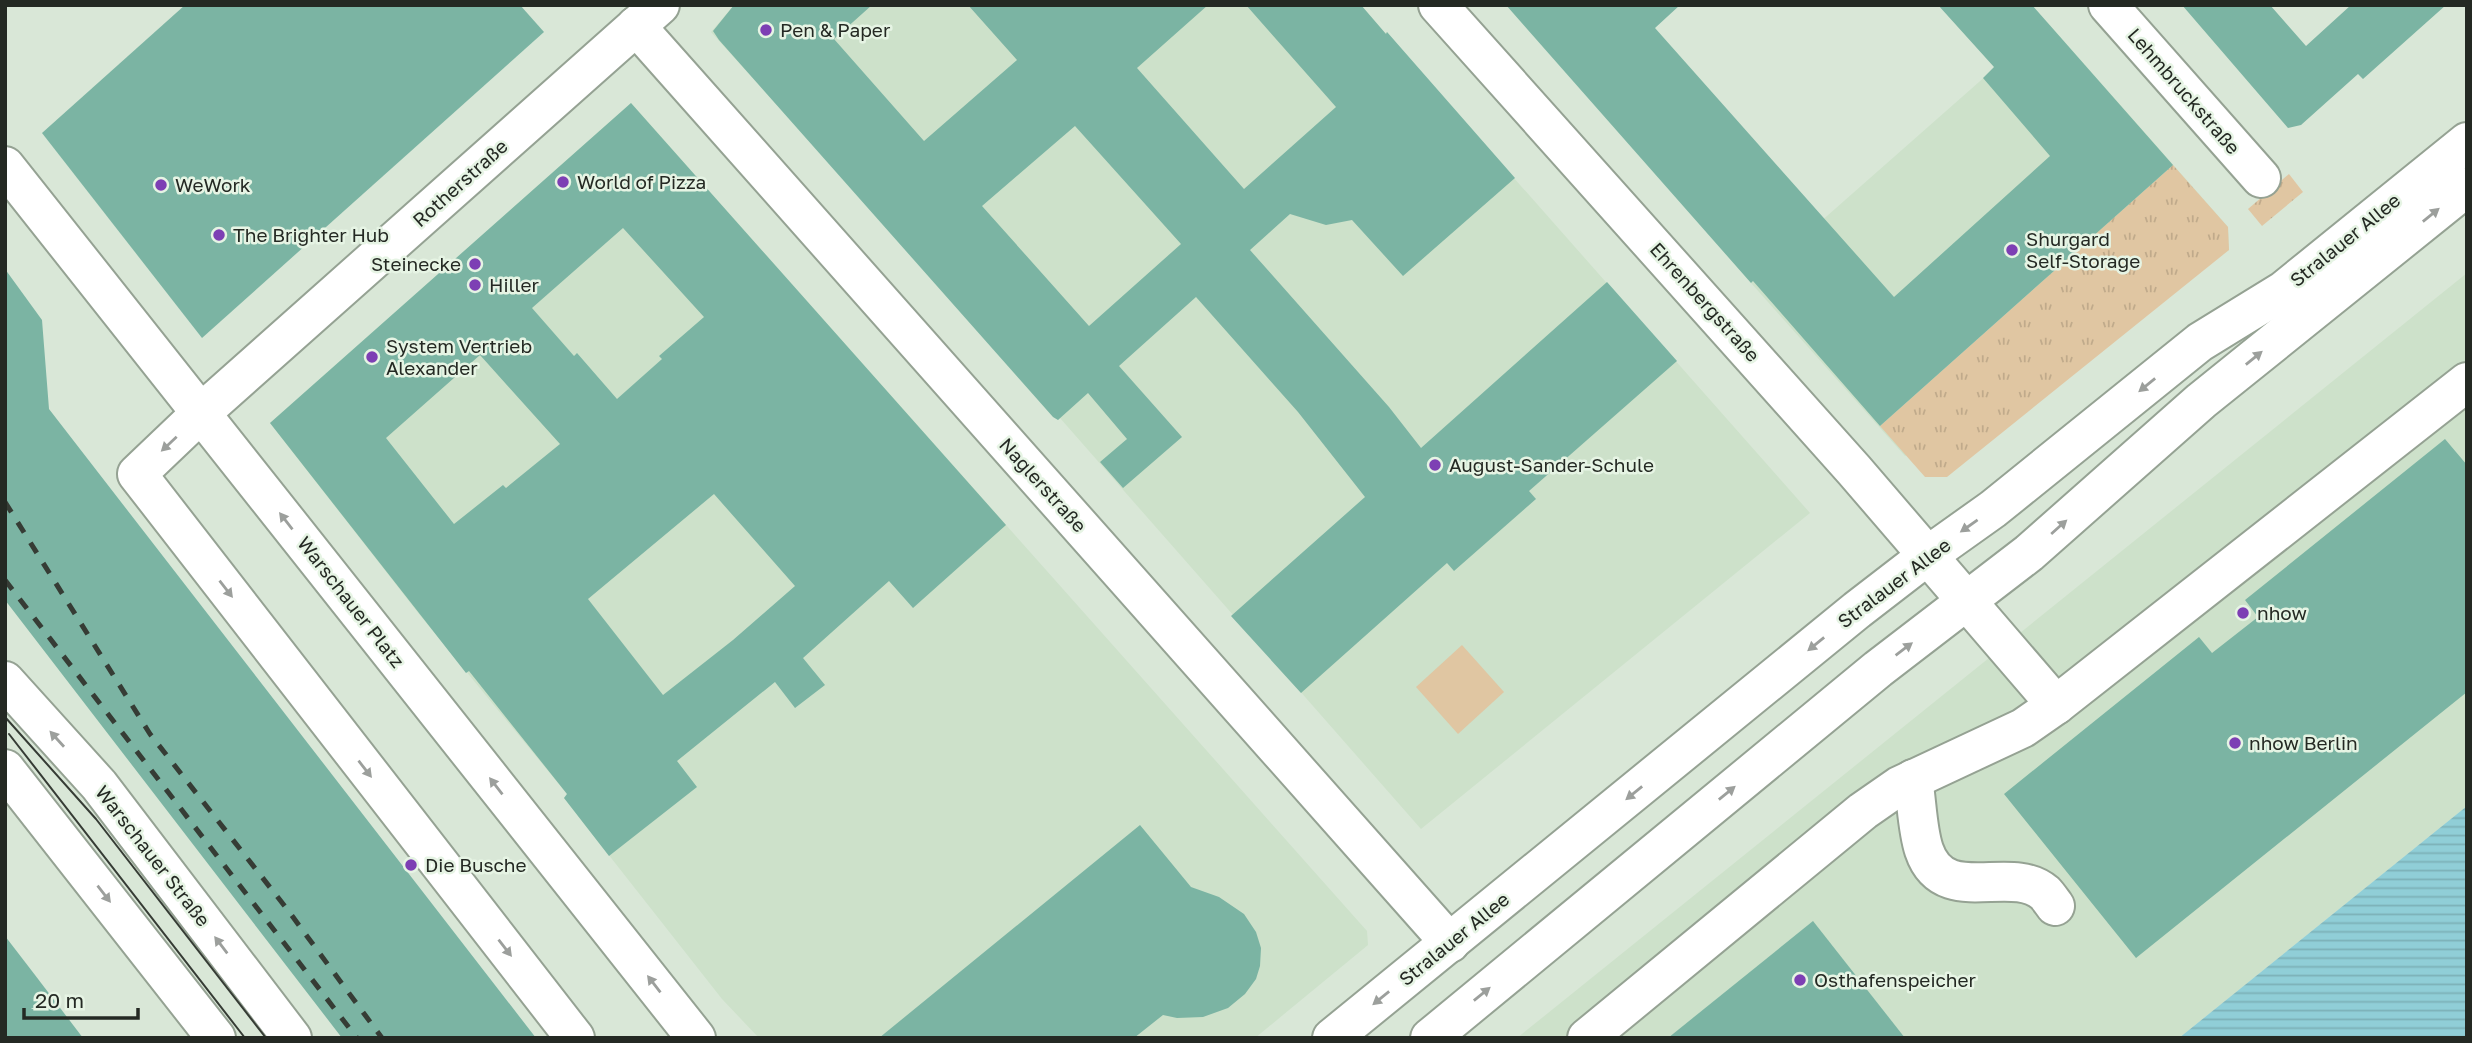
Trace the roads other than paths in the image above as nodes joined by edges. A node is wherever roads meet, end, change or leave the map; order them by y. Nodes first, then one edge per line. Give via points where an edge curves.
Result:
1 (1438, 5) edge
2 (2108, 5) edge
3 (648, 16) edge
4 (2467, 142) edge
5 (5, 166) edge
6 (2260, 178) dead end
7 (2467, 187) edge
8 (2467, 382) edge
9 (201, 413) junction
10 (1927, 556) junction
11 (1968, 601) junction
12 (5, 681) edge
13 (2056, 705) junction
14 (5, 769) edge
15 (1913, 779) junction
16 (2055, 906) dead end
17 (1450, 943) junction
18 (216, 1038) edge
19 (292, 1038) edge
20 (575, 1038) edge
21 (696, 1038) edge
22 (1332, 1038) edge
23 (1430, 1038) edge
24 (1587, 1038) edge

1 - 10 street, Ehrenbergstraße
2 - 6 street, Lehmbruckstraße
3 - 9 street, Rotherstraße
3 - 17 street, Naglerstraße
4 -> 10 street, Stralauer Allee via 2283,290 2200,342 1993,509
5 - 9 street, Warschauer Platz
11 -> 7 street, Stralauer Allee via 2201,401
8 - 13 street
9 -> 20 street, Rotherstraße via 137,474
21 -> 9 street, Warschauer Platz
10 - 11 street, Ehrenbergstraße
10 -> 17 street, Stralauer Allee
11 - 13 street, Ehrenbergstraße
23 -> 11 street, Stralauer Allee via 1867,678
19 -> 12 street, Warschauer Straße via 99,786
13 - 15 street via 2023,728
14 -> 18 street
15 - 16 street via 1924,849 1944,876 1966,883 2028,885 2044,892
15 - 24 street via 1863,811
17 -> 22 street, Stralauer Allee

